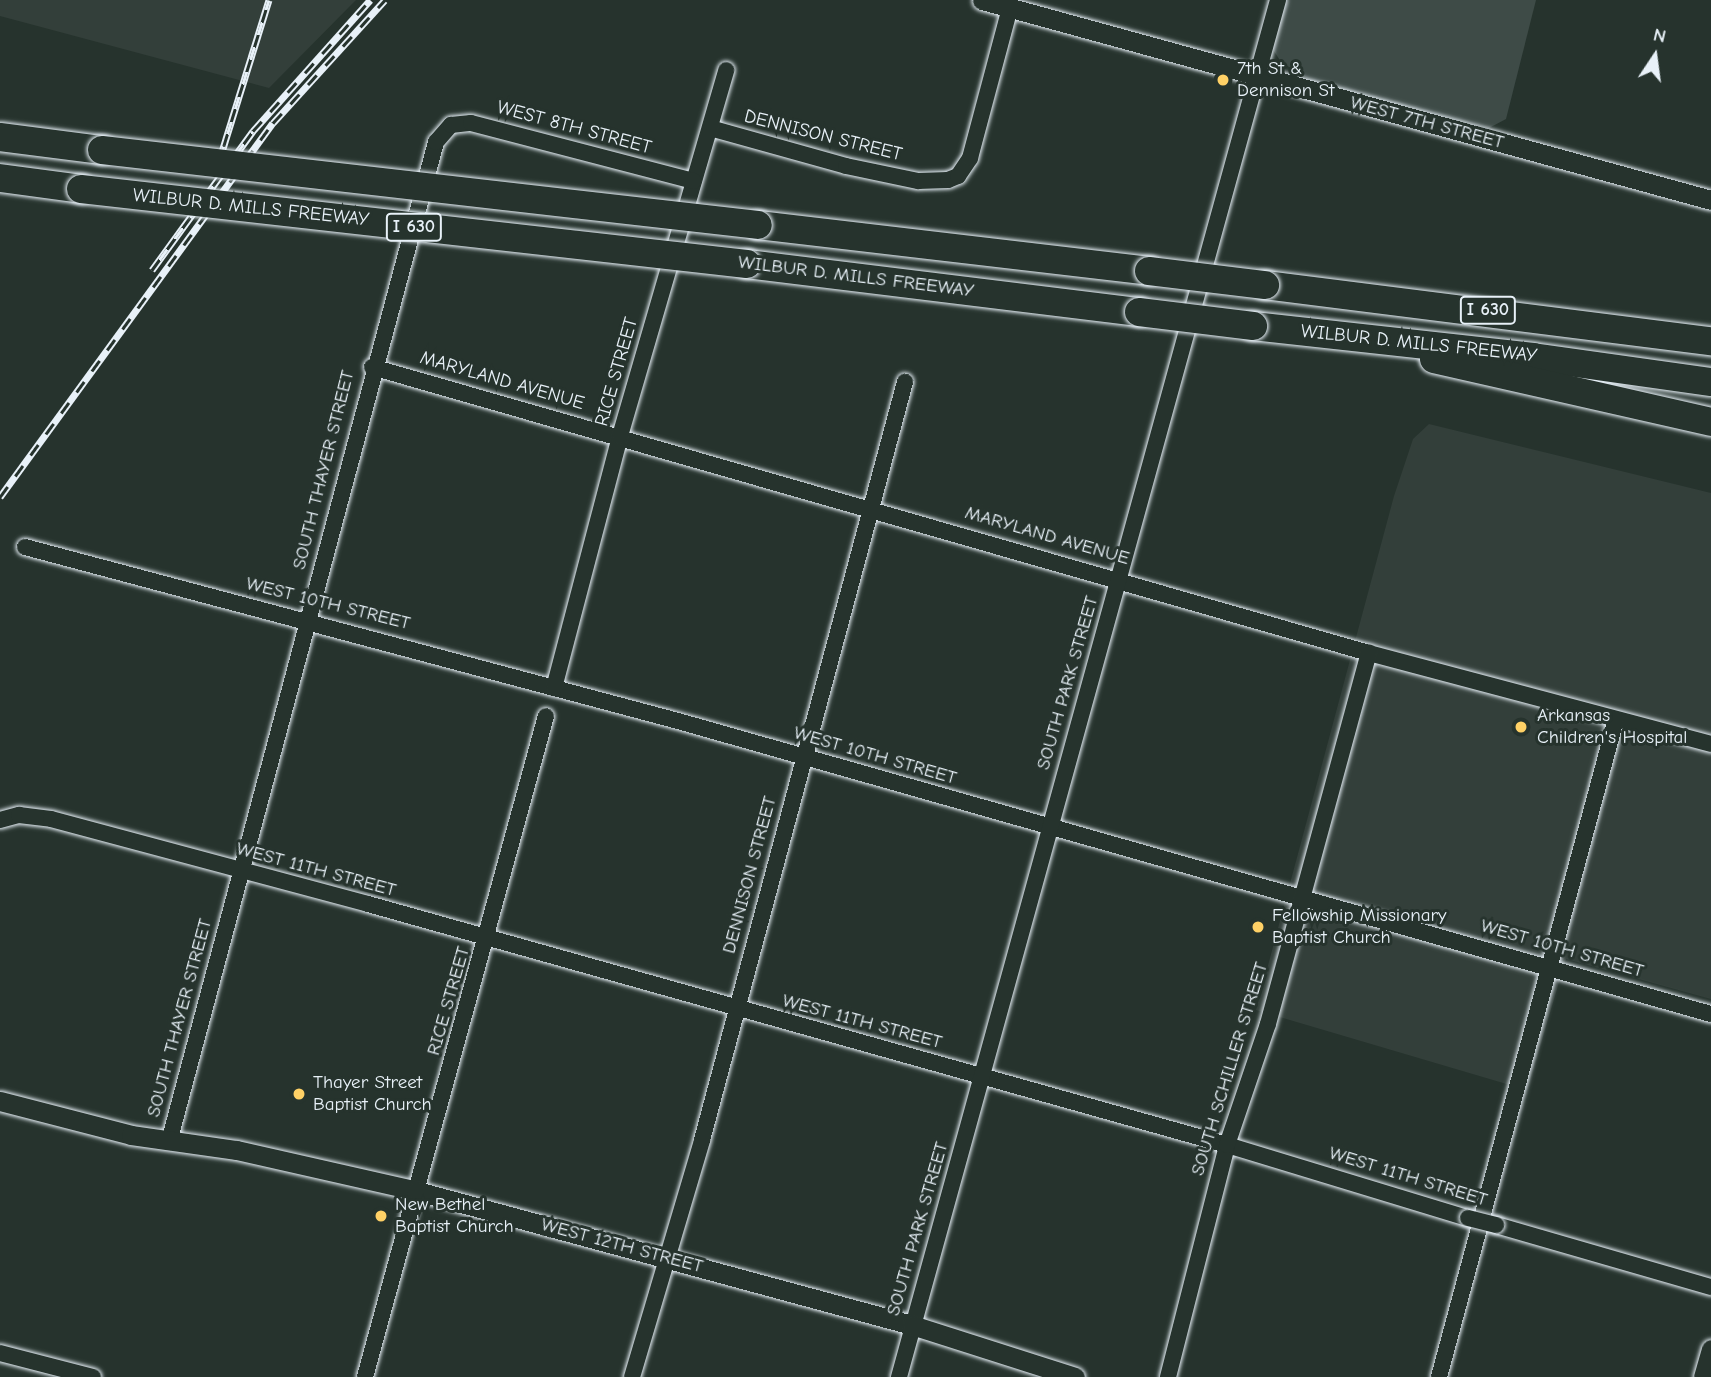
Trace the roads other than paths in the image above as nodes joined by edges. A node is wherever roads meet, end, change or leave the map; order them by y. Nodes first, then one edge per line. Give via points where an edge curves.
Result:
1 (982, 0) edge
2 (1278, 0) edge
3 (1010, 8) junction
4 (726, 70) dead end
5 (1258, 76) junction
6 (710, 128) junction
7 (0, 130) edge
8 (445, 130) joint
9 (0, 137) edge
10 (44, 144) junction
11 (0, 178) edge
12 (694, 181) junction
13 (0, 196) edge
14 (79, 196) junction
15 (1711, 200) edge
16 (1340, 334) junction
17 (1702, 338) edge
18 (372, 367) junction
19 (905, 382) dead end
20 (1711, 382) edge
21 (1711, 422) edge
22 (620, 436) junction
23 (870, 507) junction
24 (25, 547) dead end
25 (1120, 578) junction
26 (307, 621) junction
27 (1369, 653) junction
28 (554, 688) junction
29 (546, 716) dead end
30 (1616, 719) junction
31 (1711, 744) edge
32 (803, 758) junction
33 (0, 820) edge
34 (1050, 827) junction
35 (241, 872) junction
36 (1301, 898) junction
37 (488, 938) junction
38 (1549, 966) junction
39 (736, 1010) junction
40 (1711, 1014) edge
41 (984, 1076) junction
42 (0, 1101) edge
43 (169, 1142) junction
44 (1227, 1145) junction
45 (417, 1191) junction
46 (665, 1258) junction
47 (1711, 1287) edge
48 (912, 1325) junction
49 (1711, 1349) edge
50 (0, 1353) edge
51 (93, 1377) edge
52 (365, 1377) edge
53 (632, 1377) edge
54 (899, 1377) edge
55 (1075, 1377) edge
56 (1168, 1377) edge
57 (1439, 1377) edge
58 (1703, 1377) edge

1 - 3 street, WEST 7TH STREET
2 - 5 street, SOUTH PARK STREET
3 - 5 street, WEST 7TH STREET
3 - 6 street, DENNISON STREET via 970,158 958,176 918,181
4 - 6 street, RICE STREET
5 - 15 street, WEST 7TH STREET
5 - 25 street, SOUTH PARK STREET
6 - 12 street, RICE STREET
7 - 10 highway
8 - 12 street, WEST 8TH STREET via 471,123
8 - 18 street, SOUTH THAYER STREET via 430,153
9 - 10 highway, WILBUR D. MILLS FREEWAY / I 630
10 - 17 highway, WILBUR D. MILLS FREEWAY / I 630, bridge
11 - 14 highway
12 - 22 street, RICE STREET
13 - 14 highway
14 - 16 highway, WILBUR D. MILLS FREEWAY / I 630, bridge via 207,204
16 - 20 highway, WILBUR D. MILLS FREEWAY / I 630
16 - 21 highway via 1482,372
18 - 22 street, MARYLAND AVENUE
18 - 26 street, SOUTH THAYER STREET
19 - 23 street, DENNISON STREET
22 - 23 street, MARYLAND AVENUE
22 - 28 street, RICE STREET
23 - 25 street, MARYLAND AVENUE
23 - 32 street, DENNISON STREET
24 - 26 street, WEST 10TH STREET
25 - 27 street, MARYLAND AVENUE
25 - 34 street, SOUTH PARK STREET
26 - 28 street, WEST 10TH STREET
26 - 35 street, SOUTH THAYER STREET
27 - 30 street, MARYLAND AVENUE
27 - 36 street, SOUTH SCHILLER STREET
28 - 32 street, WEST 10TH STREET
29 - 37 street, RICE STREET
30 - 31 street, MARYLAND AVENUE
30 - 38 street
32 - 34 street, WEST 10TH STREET
32 - 39 street, DENNISON STREET
33 - 35 street, WEST 11TH STREET via 19,815 51,818
34 - 36 street, WEST 10TH STREET
34 - 41 street, SOUTH PARK STREET
35 - 37 street, WEST 11TH STREET
35 - 43 street, SOUTH THAYER STREET
36 - 38 street, WEST 10TH STREET
36 - 44 street, SOUTH SCHILLER STREET via 1268,1024
37 - 39 street, WEST 11TH STREET
37 - 45 street, RICE STREET
38 - 40 street, WEST 10TH STREET
38 - 57 street
39 - 41 street, WEST 11TH STREET
39 - 46 street, DENNISON STREET
41 - 44 street, WEST 11TH STREET
41 - 48 street, SOUTH PARK STREET
42 - 43 street, WEST 12TH STREET
43 - 45 street, WEST 12TH STREET via 274,1157
44 - 47 street, WEST 11TH STREET, bridge
44 - 56 street, SOUTH SCHILLER STREET
45 - 46 street, WEST 12TH STREET
45 - 52 street, RICE STREET
46 - 48 street, WEST 12TH STREET
46 - 53 street, DENNISON STREET
48 - 54 street, SOUTH PARK STREET
48 - 55 street, WEST 12TH STREET
49 - 58 street
50 - 51 street

